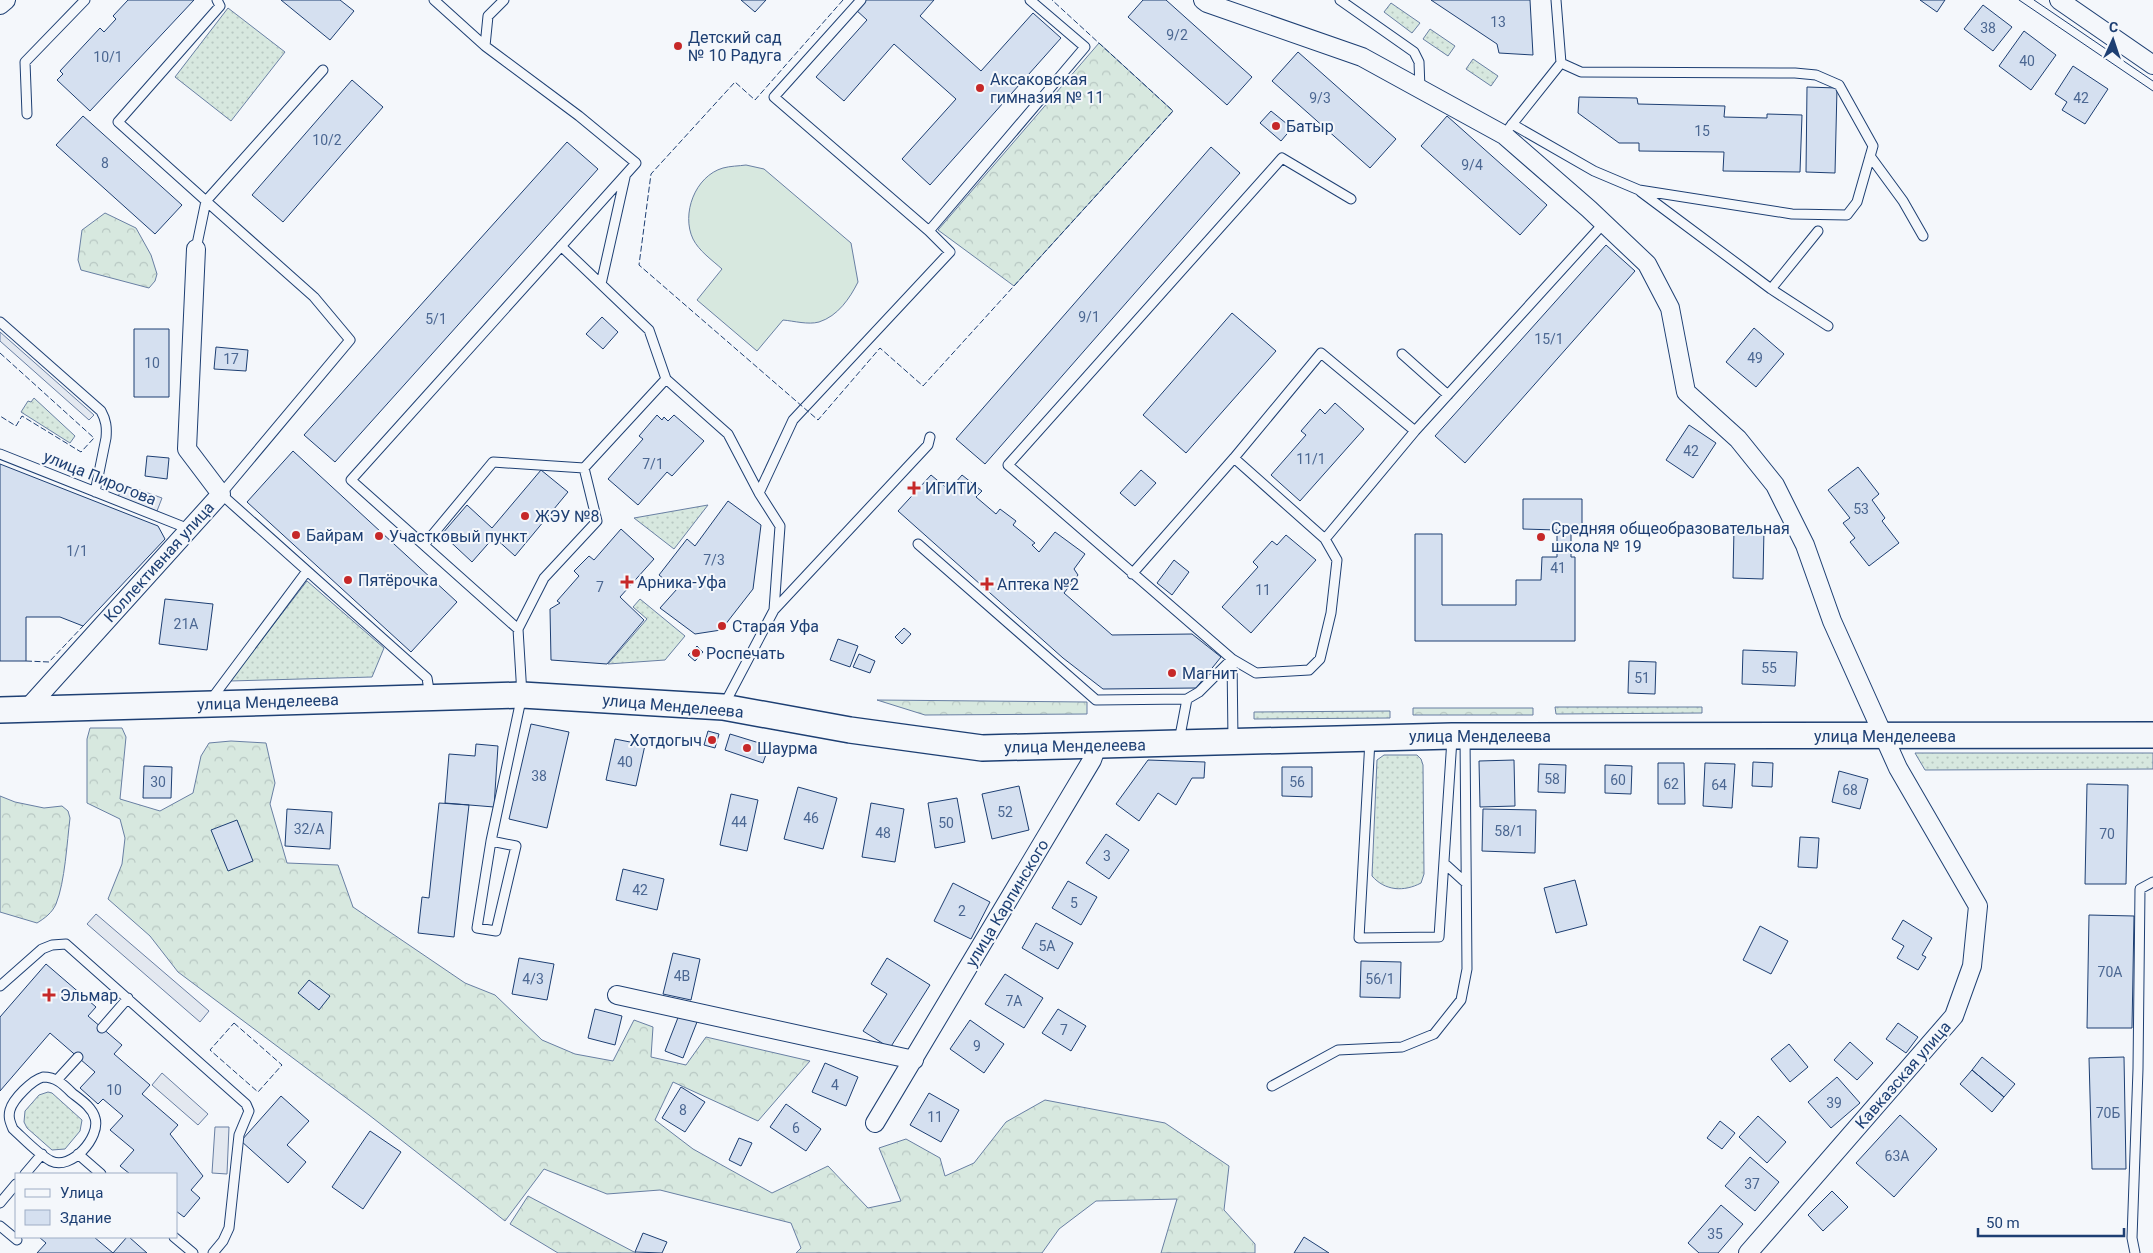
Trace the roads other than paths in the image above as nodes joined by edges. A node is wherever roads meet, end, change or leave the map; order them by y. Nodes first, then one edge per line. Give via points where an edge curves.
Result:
1 (6, 0) edge
2 (85, 0) edge
3 (217, 0) edge
4 (434, 0) edge
5 (504, 0) edge
6 (861, 0) edge
7 (1030, 0) edge
8 (1203, 0) edge
9 (1340, 0) edge
10 (1556, 0) edge
11 (2059, 0) edge
12 (0, 5) edge
13 (485, 46) junction
14 (1561, 63) junction
15 (2153, 65) edge
16 (323, 70) dead end
17 (1420, 89) junction
18 (27, 114) dead end
19 (1508, 130) junction
20 (1870, 156) junction
21 (625, 176) junction
22 (1639, 190) junction
23 (1351, 199) dead end
24 (206, 201) junction
25 (1604, 223) junction
26 (929, 230) junction
27 (1818, 231) dead end
28 (1923, 236) dead end
29 (561, 246) junction
30 (196, 249) joint
31 (600, 284) junction
32 (1771, 289) junction
33 (0, 322) edge
34 (1828, 326) dead end
35 (1402, 354) dead end
36 (666, 379) junction
37 (1448, 395) junction
38 (1415, 431) junction
39 (930, 436) dead end
40 (0, 454) edge
41 (1234, 458) junction
42 (584, 468) junction
43 (95, 492) junction
44 (759, 493) junction
45 (221, 494) junction
46 (189, 529) junction
47 (1325, 539) junction
48 (918, 544) dead end
49 (424, 545) junction
50 (307, 571) junction
51 (1132, 574) junction
52 (774, 610) junction
53 (518, 629) junction
54 (1232, 659) junction
55 (522, 695) junction
56 (430, 696) junction
57 (1187, 699) junction
58 (207, 704) junction
59 (723, 707) junction
60 (0, 710) edge
61 (26, 710) junction
62 (2153, 735) edge
63 (1458, 736) junction
64 (1882, 736) junction
65 (1370, 737) junction
66 (1233, 742) junction
67 (1179, 743) junction
68 (1098, 746) junction
69 (491, 841) junction
70 (1444, 863) junction
71 (2153, 882) edge
72 (1466, 883) junction
73 (0, 986) edge
74 (617, 995) dead end
75 (128, 998) junction
76 (102, 1028) dead end
77 (78, 1057) dead end
78 (914, 1060) junction
79 (58, 1080) junction
80 (1272, 1086) dead end
81 (875, 1123) dead end
82 (42, 1154) junction
83 (78, 1154) junction
84 (26, 1173) edge
85 (100, 1173) edge
86 (15, 1185) edge
87 (0, 1203) edge
88 (0, 1226) edge
89 (175, 1238) edge
90 (17, 1240) dead end
91 (188, 1252) edge
92 (213, 1253) edge
93 (1748, 1253) edge
94 (2135, 1253) edge

1 - 12 street
2 - 18 lane via 25,62
3 - 24 lane via 220,6 118,122
4 - 13 lane
5 - 13 lane via 488,16
6 - 26 lane via 774,97
7 - 26 lane via 1085,47
8 - 17 street, Кавказская улица via 1362,57
9 - 17 lane via 1414,52 1419,62
10 - 14 lane
11 - 15 street
13 - 21 lane via 636,163
14 - 19 lane
14 - 20 lane via 1581,72 1816,75 1839,85 1873,146
16 - 24 lane
17 - 19 street, Кавказская улица
19 - 22 lane
19 - 25 street, Кавказская улица
20 - 22 lane via 1857,202 1847,215 1792,214
20 - 28 lane via 1903,201
21 - 29 lane
21 - 31 lane
22 - 32 lane
23 - 51 lane via 1282,158 1008,465
24 - 30 lane
24 - 45 lane via 314,297 350,340
25 - 37 lane
25 - 64 street, Кавказская улица via 1647,264 1670,308 1686,392 1738,439 1775,485 1804,545 1832,621
26 - 44 lane via 950,252 794,420
27 - 32 lane
29 - 31 lane
29 - 49 lane via 352,480
30 - 45 street, Коллективная улица via 187,449
31 - 36 lane via 649,330
32 - 34 lane
33 - 43 lane via 101,411 107,430
35 - 37 lane
36 - 42 lane
36 - 44 lane via 728,434
37 - 38 lane
38 - 41 lane via 1321,353
38 - 47 lane
39 - 52 lane via 928,445
40 - 43 lane, улица Пирогова
41 - 47 lane
41 - 51 lane
42 - 49 lane via 494,462
42 - 53 lane via 597,521 544,578
43 - 46 lane, улица Пирогова
44 - 52 lane via 780,526
45 - 46 street, Коллективная улица
45 - 50 lane
46 - 61 street, Коллективная улица
47 - 54 lane via 1337,560 1331,613 1320,659 1309,670 1256,674
48 - 57 lane via 1096,700
49 - 53 lane
50 - 56 lane via 427,678
50 - 58 lane
51 - 54 lane
52 - 59 lane
53 - 55 lane
54 - 57 lane via 1199,692
54 - 66 lane
55 - 56 main road, улица Менделеева
55 - 59 main road, улица Менделеева
55 - 69 lane
56 - 58 main road, улица Менделеева
57 - 67 lane
58 - 61 main road, улица Менделеева
59 - 68 main road, улица Менделеева via 850,730 982,748
60 - 61 main road, улица Менделеева
62 - 64 main road, улица Менделеева
63 - 64 main road, улица Менделеева
63 - 65 main road, улица Менделеева
63 - 70 lane
63 - 72 lane
64 - 93 street, Кавказская улица via 1978,906 1972,966 1954,1016
65 - 66 main road, улица Менделеева
65 - 70 lane via 1359,938 1439,937
66 - 67 main road, улица Менделеева
67 - 68 main road, улица Менделеева
68 - 78 street, улица Карпинского
69 - 69 lane via 516,846 496,931 477,928
70 - 72 lane
71 - 94 lane via 2140,889 2132,1238
72 - 80 lane via 1467,970 1461,1000 1434,1034 1402,1047 1338,1050
73 - 75 lane via 42,950 66,944
74 - 78 street
75 - 76 lane
75 - 92 lane via 248,1107 239,1135 229,1228
77 - 79 lane
78 - 81 street, улица Карпинского
79 - 82 lane via 43,1077 32,1082 10,1110 12,1129
79 - 83 lane via 89,1107 95,1117 94,1136
82 - 83 lane via 50,1161 61,1163 73,1160
82 - 84 lane
83 - 85 lane
86 - 87 lane
88 - 90 lane
89 - 91 lane

